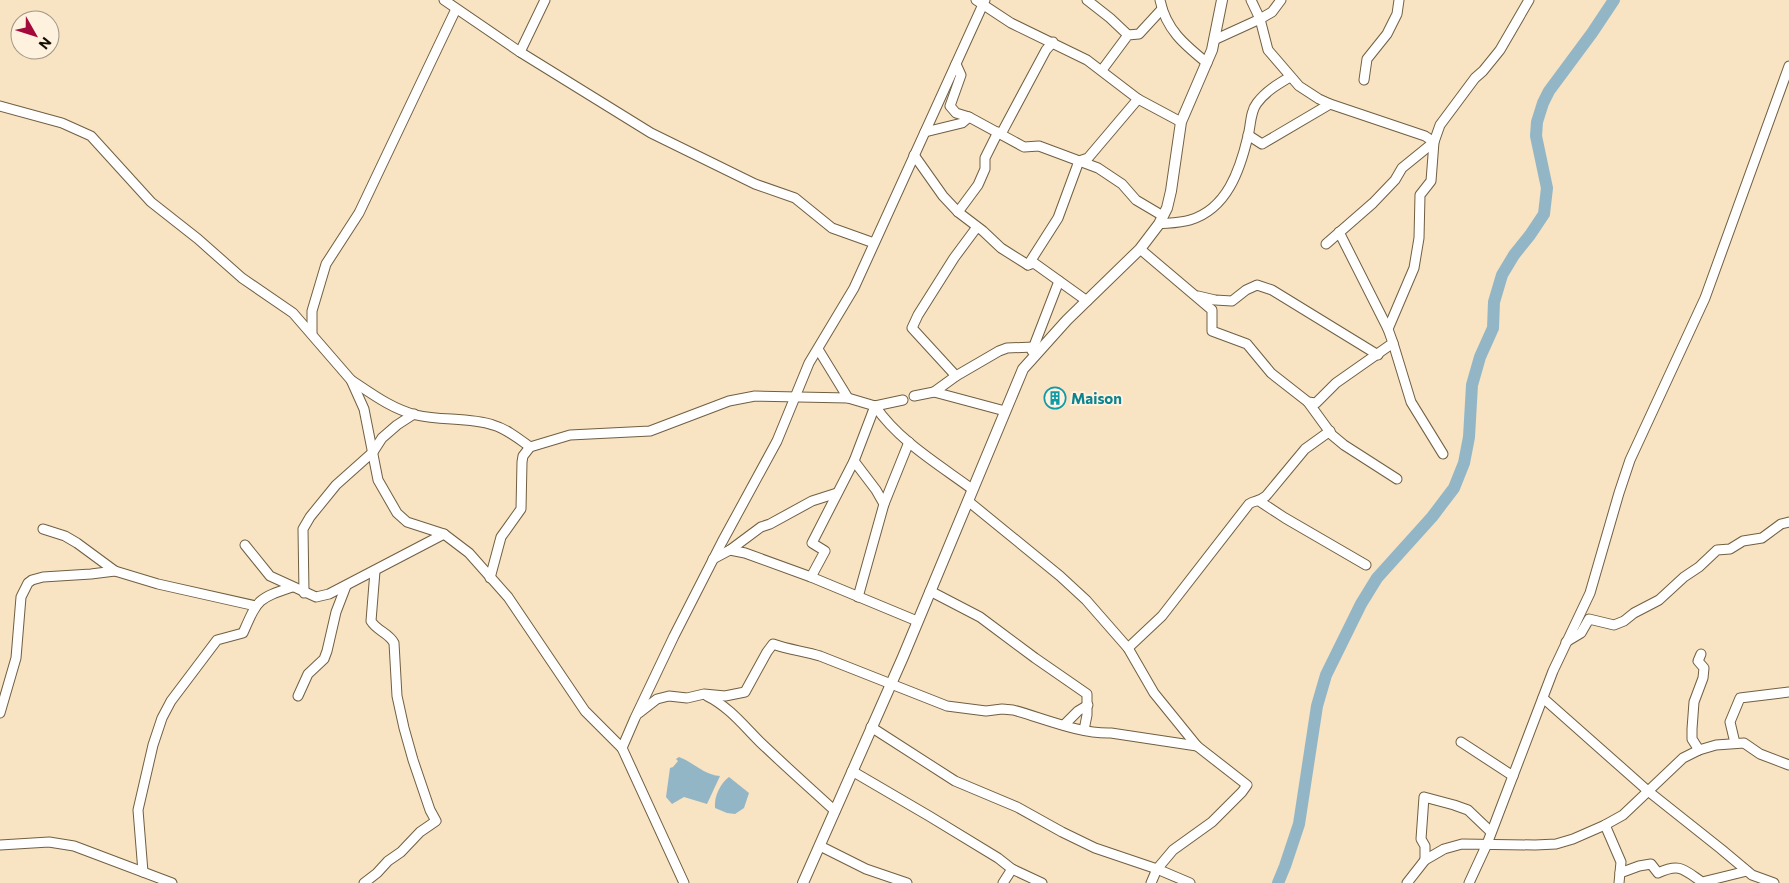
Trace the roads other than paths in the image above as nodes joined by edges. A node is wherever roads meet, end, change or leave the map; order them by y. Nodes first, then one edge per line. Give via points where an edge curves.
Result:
1 (444, 0) edge
2 (544, 0) edge
3 (1087, 0) edge
4 (1222, 0) edge
5 (1251, 0) edge
6 (1281, 0) edge
7 (1399, 0) edge
8 (1529, 0) edge
9 (981, 2) edge
10 (1161, 4) edge
11 (456, 9) junction
12 (1260, 19) junction
13 (1128, 35) junction
14 (1214, 40) junction
15 (1053, 42) junction
16 (520, 52) junction
17 (1207, 63) junction
18 (956, 64) junction
19 (1789, 66) edge
20 (1102, 70) junction
21 (1290, 77) junction
22 (1364, 80) dead end
23 (1138, 99) junction
24 (1330, 104) junction
25 (0, 106) edge
26 (969, 117) junction
27 (1180, 122) junction
28 (925, 132) junction
29 (1000, 133) junction
30 (1248, 135) junction
31 (1434, 142) junction
32 (914, 155) junction
33 (1079, 161) junction
34 (958, 212) junction
35 (1161, 220) junction
36 (978, 227) junction
37 (1339, 232) junction
38 (874, 243) junction
39 (1326, 244) dead end
40 (1140, 249) junction
41 (1028, 265) junction
42 (1059, 281) junction
43 (1195, 296) junction
44 (1087, 301) junction
45 (1388, 329) junction
46 (312, 333) junction
47 (1393, 343) junction
48 (1034, 347) junction
49 (818, 349) junction
50 (1378, 355) junction
51 (1028, 362) junction
52 (956, 376) junction
53 (351, 380) junction
54 (934, 392) junction
55 (796, 396) junction
56 (914, 396) dead end
57 (848, 398) junction
58 (903, 400) dead end
59 (1308, 402) junction
60 (875, 406) junction
61 (1004, 412) junction
62 (414, 414) junction
63 (1330, 431) junction
64 (909, 442) junction
65 (530, 447) junction
66 (372, 452) junction
67 (1443, 454) dead end
68 (854, 461) junction
69 (1397, 479) dead end
70 (972, 489) junction
71 (837, 493) junction
72 (968, 501) junction
73 (1259, 501) junction
74 (884, 504) junction
75 (1789, 522) edge
76 (43, 529) dead end
77 (444, 534) junction
78 (245, 545) dead end
79 (730, 550) junction
80 (713, 559) junction
81 (1366, 565) dead end
82 (115, 571) junction
83 (375, 571) junction
84 (811, 577) junction
85 (490, 578) junction
86 (346, 586) junction
87 (292, 587) junction
88 (930, 590) junction
89 (304, 592) junction
90 (858, 597) junction
91 (256, 606) junction
92 (918, 620) junction
93 (1566, 642) junction
94 (1128, 648) junction
95 (1700, 654) dead end
96 (891, 684) junction
97 (1789, 692) edge
98 (704, 694) junction
99 (298, 696) dead end
100 (1543, 698) junction
101 (1088, 705) junction
102 (0, 713) edge
103 (636, 716) junction
104 (1064, 725) junction
105 (872, 727) junction
106 (1084, 730) junction
107 (1461, 742) dead end
108 (1735, 743) junction
109 (1197, 746) junction
110 (622, 748) junction
111 (1698, 750) junction
112 (1789, 765) edge
113 (852, 771) junction
114 (1513, 776) junction
115 (1648, 791) junction
116 (835, 811) junction
117 (1605, 825) junction
118 (1491, 832) junction
119 (1486, 844) junction
120 (0, 845) edge
121 (820, 846) junction
122 (1425, 860) junction
123 (1012, 869) junction
124 (1157, 869) junction
125 (1747, 871) junction
126 (143, 872) junction
127 (1619, 878) edge
128 (172, 883) edge
129 (364, 883) edge
130 (684, 883) edge
131 (804, 883) edge
132 (907, 883) edge
133 (1003, 883) edge
134 (1042, 883) edge
135 (1151, 883) edge
136 (1190, 883) edge
137 (1407, 883) edge
138 (1469, 883) edge
139 (1774, 883) edge

1 - 11 street
2 - 16 street
3 - 13 street
4 - 14 street
5 - 12 street
6 - 12 street via 1272,12
7 - 22 street via 1397,14 1387,34 1367,59
8 - 31 street via 1500,50 1440,125
9 - 15 street via 1011,23
9 - 18 street
10 - 13 street via 1139,34
10 - 17 street via 1171,29
11 - 16 street
11 - 46 street via 359,213 326,264 312,311
12 - 14 street
12 - 21 street via 1268,50
13 - 20 street
14 - 17 street
15 - 20 street
15 - 29 street
16 - 38 street via 651,133 755,184 795,198 832,228
17 - 27 street
18 - 26 street via 961,75 950,106 956,113
18 - 28 street
19 - 93 street via 1705,298 1630,460 1590,593
20 - 23 street
21 - 24 street
21 - 30 street via 1256,103
23 - 27 street
23 - 33 street via 1088,158
24 - 30 street via 1262,144
24 - 31 street via 1425,136
25 - 46 street via 91,136 151,202 242,278 293,313
26 - 28 street via 962,123
26 - 29 street
27 - 35 street via 1171,191
28 - 32 street
29 - 33 street via 1024,147 1040,146
29 - 34 street via 985,158 985,169 978,185
30 - 35 street via 1242,163 1232,184 1214,208 1190,220
31 - 37 street via 1402,168 1373,203
31 - 45 street via 1431,181 1420,195 1419,238 1414,268
32 - 34 street
32 - 38 street
33 - 35 street via 1111,176
33 - 41 street via 1058,218
34 - 36 street
35 - 40 street
36 - 41 street via 1001,248
36 - 52 street via 954,258 912,328
37 - 39 street
37 - 45 street
38 - 49 street via 854,288
40 - 43 street
40 - 44 street
41 - 42 street via 1034,263
42 - 44 street
42 - 48 street
43 - 50 street via 1232,302 1257,285 1272,290
43 - 59 street via 1212,310 1212,331 1247,344 1271,373
44 - 51 street
45 - 47 street
46 - 53 street
47 - 50 street
47 - 67 street via 1411,402
48 - 51 street
48 - 52 street via 1007,348
49 - 55 street
49 - 57 street
50 - 59 street via 1336,383 1316,403
51 - 61 street
52 - 54 street
53 - 62 street via 383,401
53 - 66 street via 364,409
54 - 56 street
54 - 61 street
55 - 57 street
55 - 65 street via 755,396 729,401 650,431 570,434
55 - 80 street via 777,442
57 - 60 street
58 - 60 street
59 - 63 street
60 - 64 street via 885,421
60 - 68 street
61 - 70 street
62 - 65 street via 493,424
62 - 66 street via 389,431
63 - 69 street via 1344,445
63 - 73 street via 1305,449
64 - 70 street
64 - 74 street
65 - 85 street via 522,462 521,509 501,537
66 - 77 street via 378,480 397,513 407,522
66 - 89 street via 336,486 303,529
68 - 71 street
68 - 74 street
70 - 72 street
71 - 79 street via 812,500 761,528
71 - 84 street via 812,543 826,551
72 - 88 street
72 - 94 street via 1067,582
73 - 81 street
73 - 94 street via 1248,504 1162,616
74 - 90 street
75 - 93 street via 1762,538 1743,541 1730,549 1716,550 1659,600 1614,625 1589,619 1581,633
76 - 82 street via 77,543
77 - 83 street
77 - 85 street via 469,553
78 - 87 street via 270,576
79 - 80 street
79 - 84 street via 745,552
80 - 103 street
82 - 91 street
82 - 102 street via 43,577 28,583 21,598 16,658
83 - 86 street
83 - 129 street via 371,622 394,643 397,696 404,728 436,821
84 - 90 street
85 - 110 street via 508,597 585,711
86 - 89 street via 316,597
86 - 99 street via 336,612 328,651 308,674
87 - 89 street
87 - 91 street via 267,595
88 - 92 street
88 - 101 street via 980,617 1087,694
90 - 92 street
91 - 126 street via 243,633 217,640 162,718 138,810
92 - 96 street
93 - 100 street
94 - 109 street via 1154,693
95 - 111 street via 1698,661 1704,668 1703,678 1694,702 1692,729 1692,739
96 - 98 street via 820,656 773,644 745,692 725,696
96 - 104 street via 947,706 986,711 1013,710
96 - 105 street
97 - 108 street via 1740,698 1730,722
98 - 103 street via 687,698 657,698
98 - 116 street via 735,716
100 - 114 street
100 - 115 street
101 - 104 street
101 - 106 street
103 - 110 street
104 - 106 street
105 - 113 street
105 - 124 street via 955,781 1017,807 1095,848
106 - 109 street
107 - 114 street
108 - 111 street
108 - 112 street via 1744,743 1760,754
109 - 124 street via 1247,785 1212,822 1173,850
110 - 130 street
111 - 115 street via 1683,758
113 - 116 street
113 - 123 street
114 - 118 street
115 - 117 street via 1623,815
115 - 125 street
116 - 121 street
117 - 119 street via 1556,844
117 - 127 street via 1621,862
118 - 119 street
118 - 122 street via 1468,810 1424,798 1421,839 1425,846
119 - 122 street via 1462,844 1444,849
119 - 138 street
120 - 126 street via 49,842 74,846
121 - 131 street
121 - 132 street via 866,869
122 - 137 street
123 - 133 street
123 - 134 street
124 - 135 street
124 - 136 street
125 - 127 street via 1702,882 1672,867 1658,873 1650,864 1639,866
125 - 139 street
126 - 128 street

